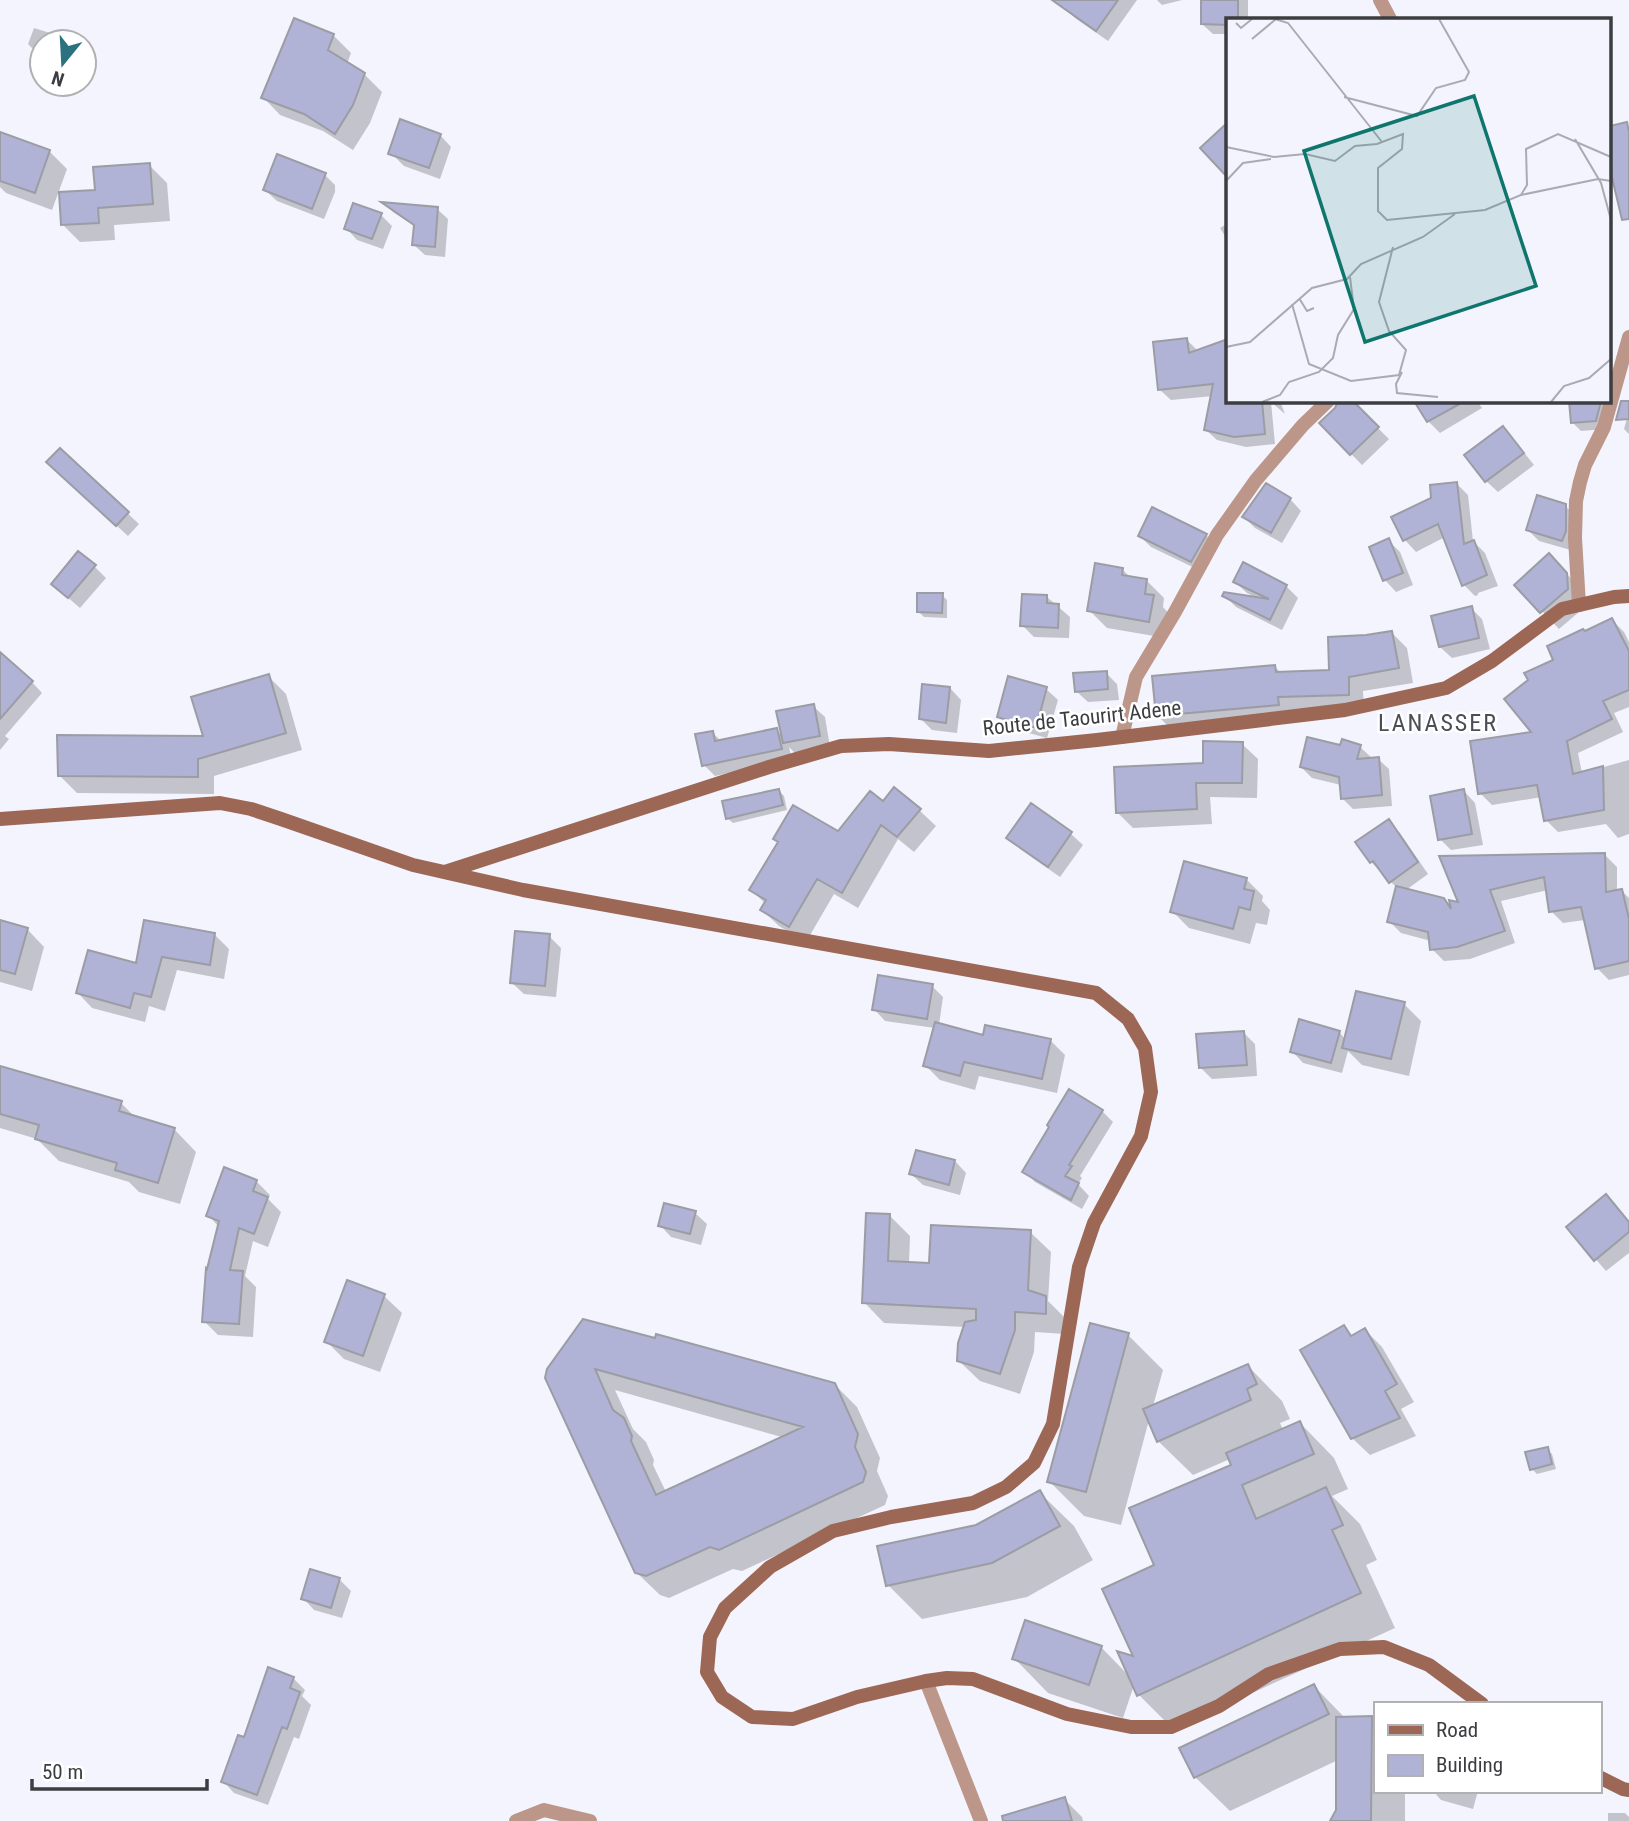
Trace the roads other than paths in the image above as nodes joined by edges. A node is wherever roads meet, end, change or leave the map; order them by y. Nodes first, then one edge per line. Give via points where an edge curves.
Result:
1 (1380, 0) edge
2 (1389, 18) edge
3 (1629, 337) edge
4 (1612, 398) edge
5 (1327, 402) edge
6 (1611, 402) edge
7 (1629, 596) edge
8 (1579, 605) junction
9 (1122, 737) junction
10 (0, 819) edge
11 (445, 872) junction
12 (926, 1681) junction
13 (1479, 1702) edge
14 (1601, 1778) edge
15 (1629, 1790) edge
16 (516, 1821) edge
17 (590, 1821) edge
18 (981, 1821) edge

1 - 2 street
3 - 4 street
5 - 9 street via 1256,480 1217,535 1136,677
6 - 8 street via 1576,501
7 - 8 main road, Route de Taourirt Adene
8 - 9 main road, Route de Taourirt Adene via 1562,610 1446,688 1345,710
9 - 11 main road, Route de Taourirt Adene via 989,751 889,744 841,746
10 - 11 main road via 220,803
11 - 12 main road via 1096,993 1128,1019 1145,1048 1151,1092 1141,1136 1094,1223 1079,1266 1052,1424 1034,1463 1006,1487 973,1503 833,1531 769,1567 725,1608 710,1637 707,1672 722,1697 751,1717 793,1719 857,1697
12 - 13 main road via 973,1679 1068,1714 1131,1727 1171,1727 1219,1706 1269,1674 1340,1649 1384,1647 1429,1665
12 - 18 street
14 - 15 main road
16 - 17 street via 544,1810

